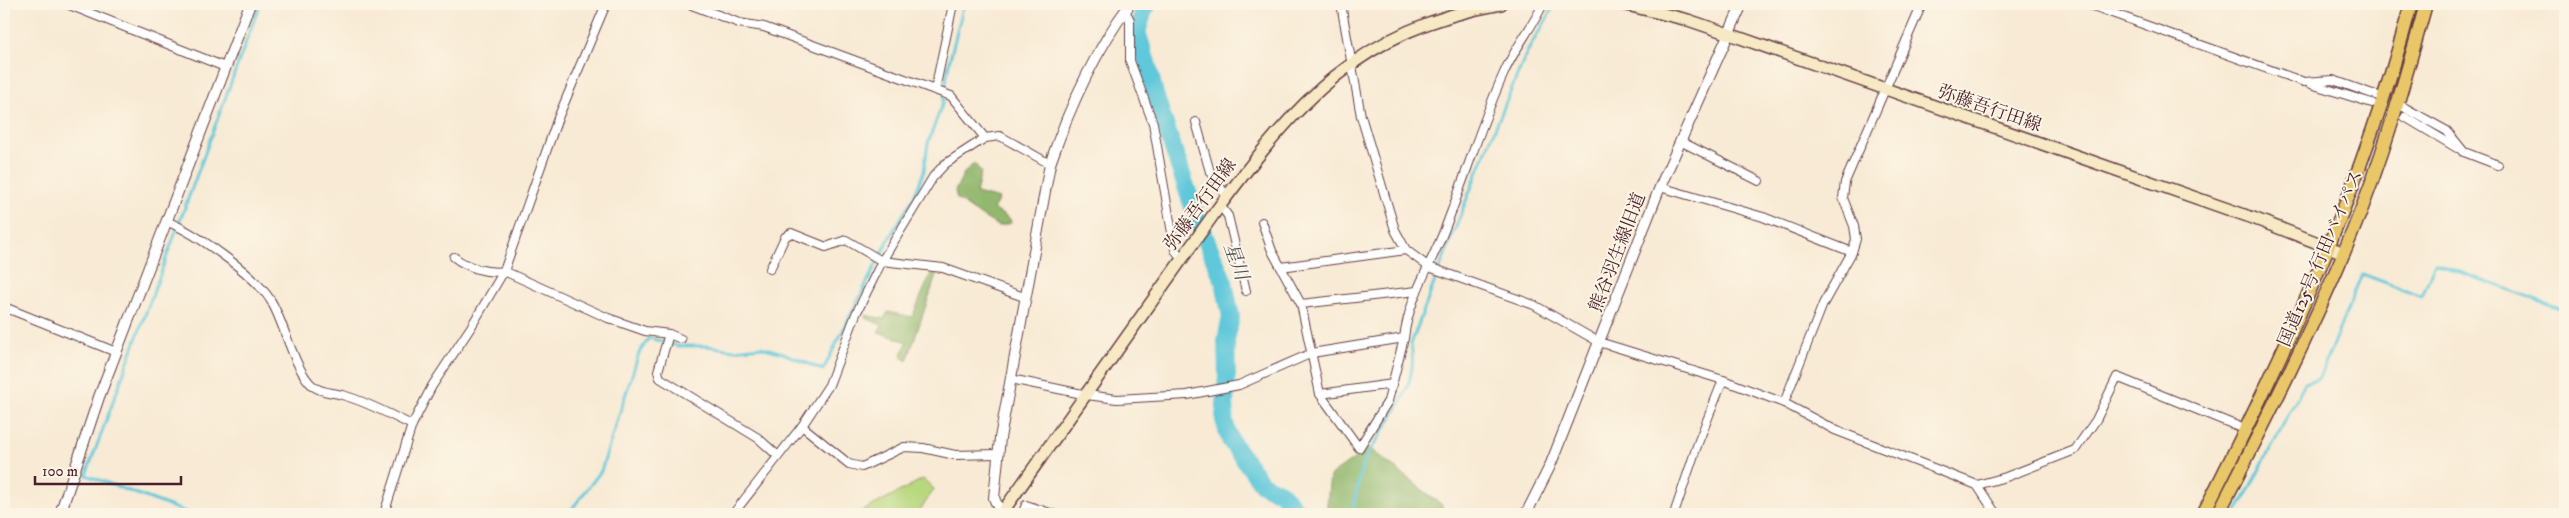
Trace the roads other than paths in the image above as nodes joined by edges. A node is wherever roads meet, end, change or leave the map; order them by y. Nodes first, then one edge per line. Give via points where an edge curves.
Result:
1 (67, 4) edge
2 (250, 4) edge
3 (606, 4) edge
4 (688, 4) edge
5 (953, 4) edge
6 (1341, 4) edge
7 (1500, 4) edge
8 (1543, 4) edge
9 (1623, 4) edge
10 (1742, 4) edge
11 (1922, 4) edge
12 (2087, 4) edge
13 (2412, 4) edge
14 (2426, 4) edge
15 (1128, 7) edge
16 (2104, 7) edge
17 (1729, 34) junction
18 (1351, 63) junction
19 (225, 67) junction
20 (2304, 82) junction
21 (935, 90) junction
22 (1886, 90) junction
23 (2378, 100) junction
24 (2398, 104) junction
25 (2405, 117) dead end
26 (1196, 122) dead end
27 (986, 138) junction
28 (1680, 141) junction
29 (2464, 152) junction
30 (1050, 164) junction
31 (2498, 166) dead end
32 (1759, 182) dead end
33 (1660, 187) junction
34 (1221, 204) junction
35 (166, 221) junction
36 (1262, 222) dead end
37 (2330, 247) junction
38 (1406, 250) junction
39 (1852, 252) junction
40 (2344, 253) junction
41 (1184, 255) junction
42 (454, 257) dead end
43 (882, 262) junction
44 (1281, 267) junction
45 (1429, 267) junction
46 (770, 269) dead end
47 (504, 271) junction
48 (1246, 291) dead end
49 (1417, 291) junction
50 (1024, 298) junction
51 (1301, 304) junction
52 (4, 307) edge
53 (669, 334) junction
54 (1404, 338) junction
55 (681, 339) dead end
56 (1599, 342) junction
57 (116, 352) junction
58 (1312, 353) junction
59 (1011, 379) junction
60 (1723, 380) junction
61 (1394, 384) junction
62 (1320, 394) junction
63 (1087, 395) junction
64 (1784, 403) junction
65 (412, 425) junction
66 (802, 426) junction
67 (2247, 430) junction
68 (997, 454) junction
69 (778, 456) junction
70 (1977, 485) junction
71 (60, 514) edge
72 (384, 514) edge
73 (733, 514) edge
74 (1001, 514) edge
75 (1022, 514) edge
76 (1054, 514) edge
77 (1526, 514) edge
78 (1674, 514) edge
79 (1996, 514) edge
80 (2203, 514) edge
81 (2218, 514) edge

1 - 19 street
2 - 19 street
3 - 47 street via 558,118
4 - 21 street via 739,23 764,27
5 - 21 street
6 - 18 street
7 - 18 main road, 弥藤吾行田線 via 1442,18 1408,31
8 - 45 street via 1504,71
9 - 17 main road, 弥藤吾行田線
10 - 17 street, 熊谷羽生線旧道
11 - 22 street
12 - 16 street
13 - 23 highway, 国道125号 行田バイパス
14 - 24 highway, 国道125号 行田バイパス
15 - 30 street via 1063,125
15 - 41 street via 1130,61 1153,123 1175,250
16 - 20 street
17 - 22 main road, 弥藤吾行田線
17 - 28 street, 熊谷羽生線旧道
18 - 34 main road, 弥藤吾行田線 via 1301,106 1263,148
18 - 38 street via 1376,169 1395,230
19 - 35 street
20 - 23 street
20 - 23 street via 2333,80
21 - 27 street via 952,96
22 - 37 main road, 弥藤吾行田線
22 - 39 street via 1845,182 1843,198 1856,239
23 - 37 highway, 国道125号 行田バイパス
24 - 29 street via 2447,131
24 - 40 highway, 国道125号 行田バイパス
25 - 29 street
26 - 34 street
27 - 30 street via 1000,136
27 - 43 street via 944,164 933,177
28 - 32 street
28 - 33 street, 熊谷羽生線旧道
29 - 31 street
30 - 50 street
33 - 39 street via 1763,217
33 - 56 street, 熊谷羽生線旧道
34 - 41 main road, 弥藤吾行田線
34 - 48 street via 1228,216
35 - 57 street
35 - 65 street via 182,227 262,288 313,386 343,395
36 - 44 street
37 - 40 main road, 弥藤吾行田線
37 - 67 highway, 国道125号 行田バイパス
38 - 44 street
38 - 45 street
39 - 64 street via 1823,304
40 - 81 highway, 国道125号 行田バイパス via 2296,360
41 - 63 main road, 弥藤吾行田線
42 - 47 street via 493,273
43 - 46 street via 846,240 826,247 791,233 785,237
43 - 50 street via 943,268
43 - 66 street via 856,314 829,385
44 - 51 street
45 - 49 street
45 - 56 street via 1534,305
47 - 53 street via 608,318 645,331
47 - 65 street via 432,386
49 - 51 street
49 - 54 street via 1406,320
50 - 59 street
51 - 58 street
52 - 57 street
53 - 55 street
53 - 69 street via 658,370 660,378 758,438
54 - 58 street
54 - 61 street
56 - 60 street
56 - 77 street, 熊谷羽生線旧道 via 1550,466
57 - 71 street
58 - 62 street
58 - 63 street via 1239,385 1187,395 1117,399
59 - 63 street
59 - 68 street
60 - 64 street
60 - 78 street
61 - 62 street
61 - 62 street via 1388,401 1359,448
63 - 74 main road, 弥藤吾行田線
64 - 70 street via 1835,430
65 - 72 street
66 - 68 street via 849,464 862,467 904,447 955,455
66 - 69 street
67 - 70 street via 2117,377 2096,420 2075,450
67 - 80 highway, 国道125号 行田バイパス
68 - 74 street via 994,498
69 - 73 street
70 - 79 street
75 - 76 street via 1026,505

